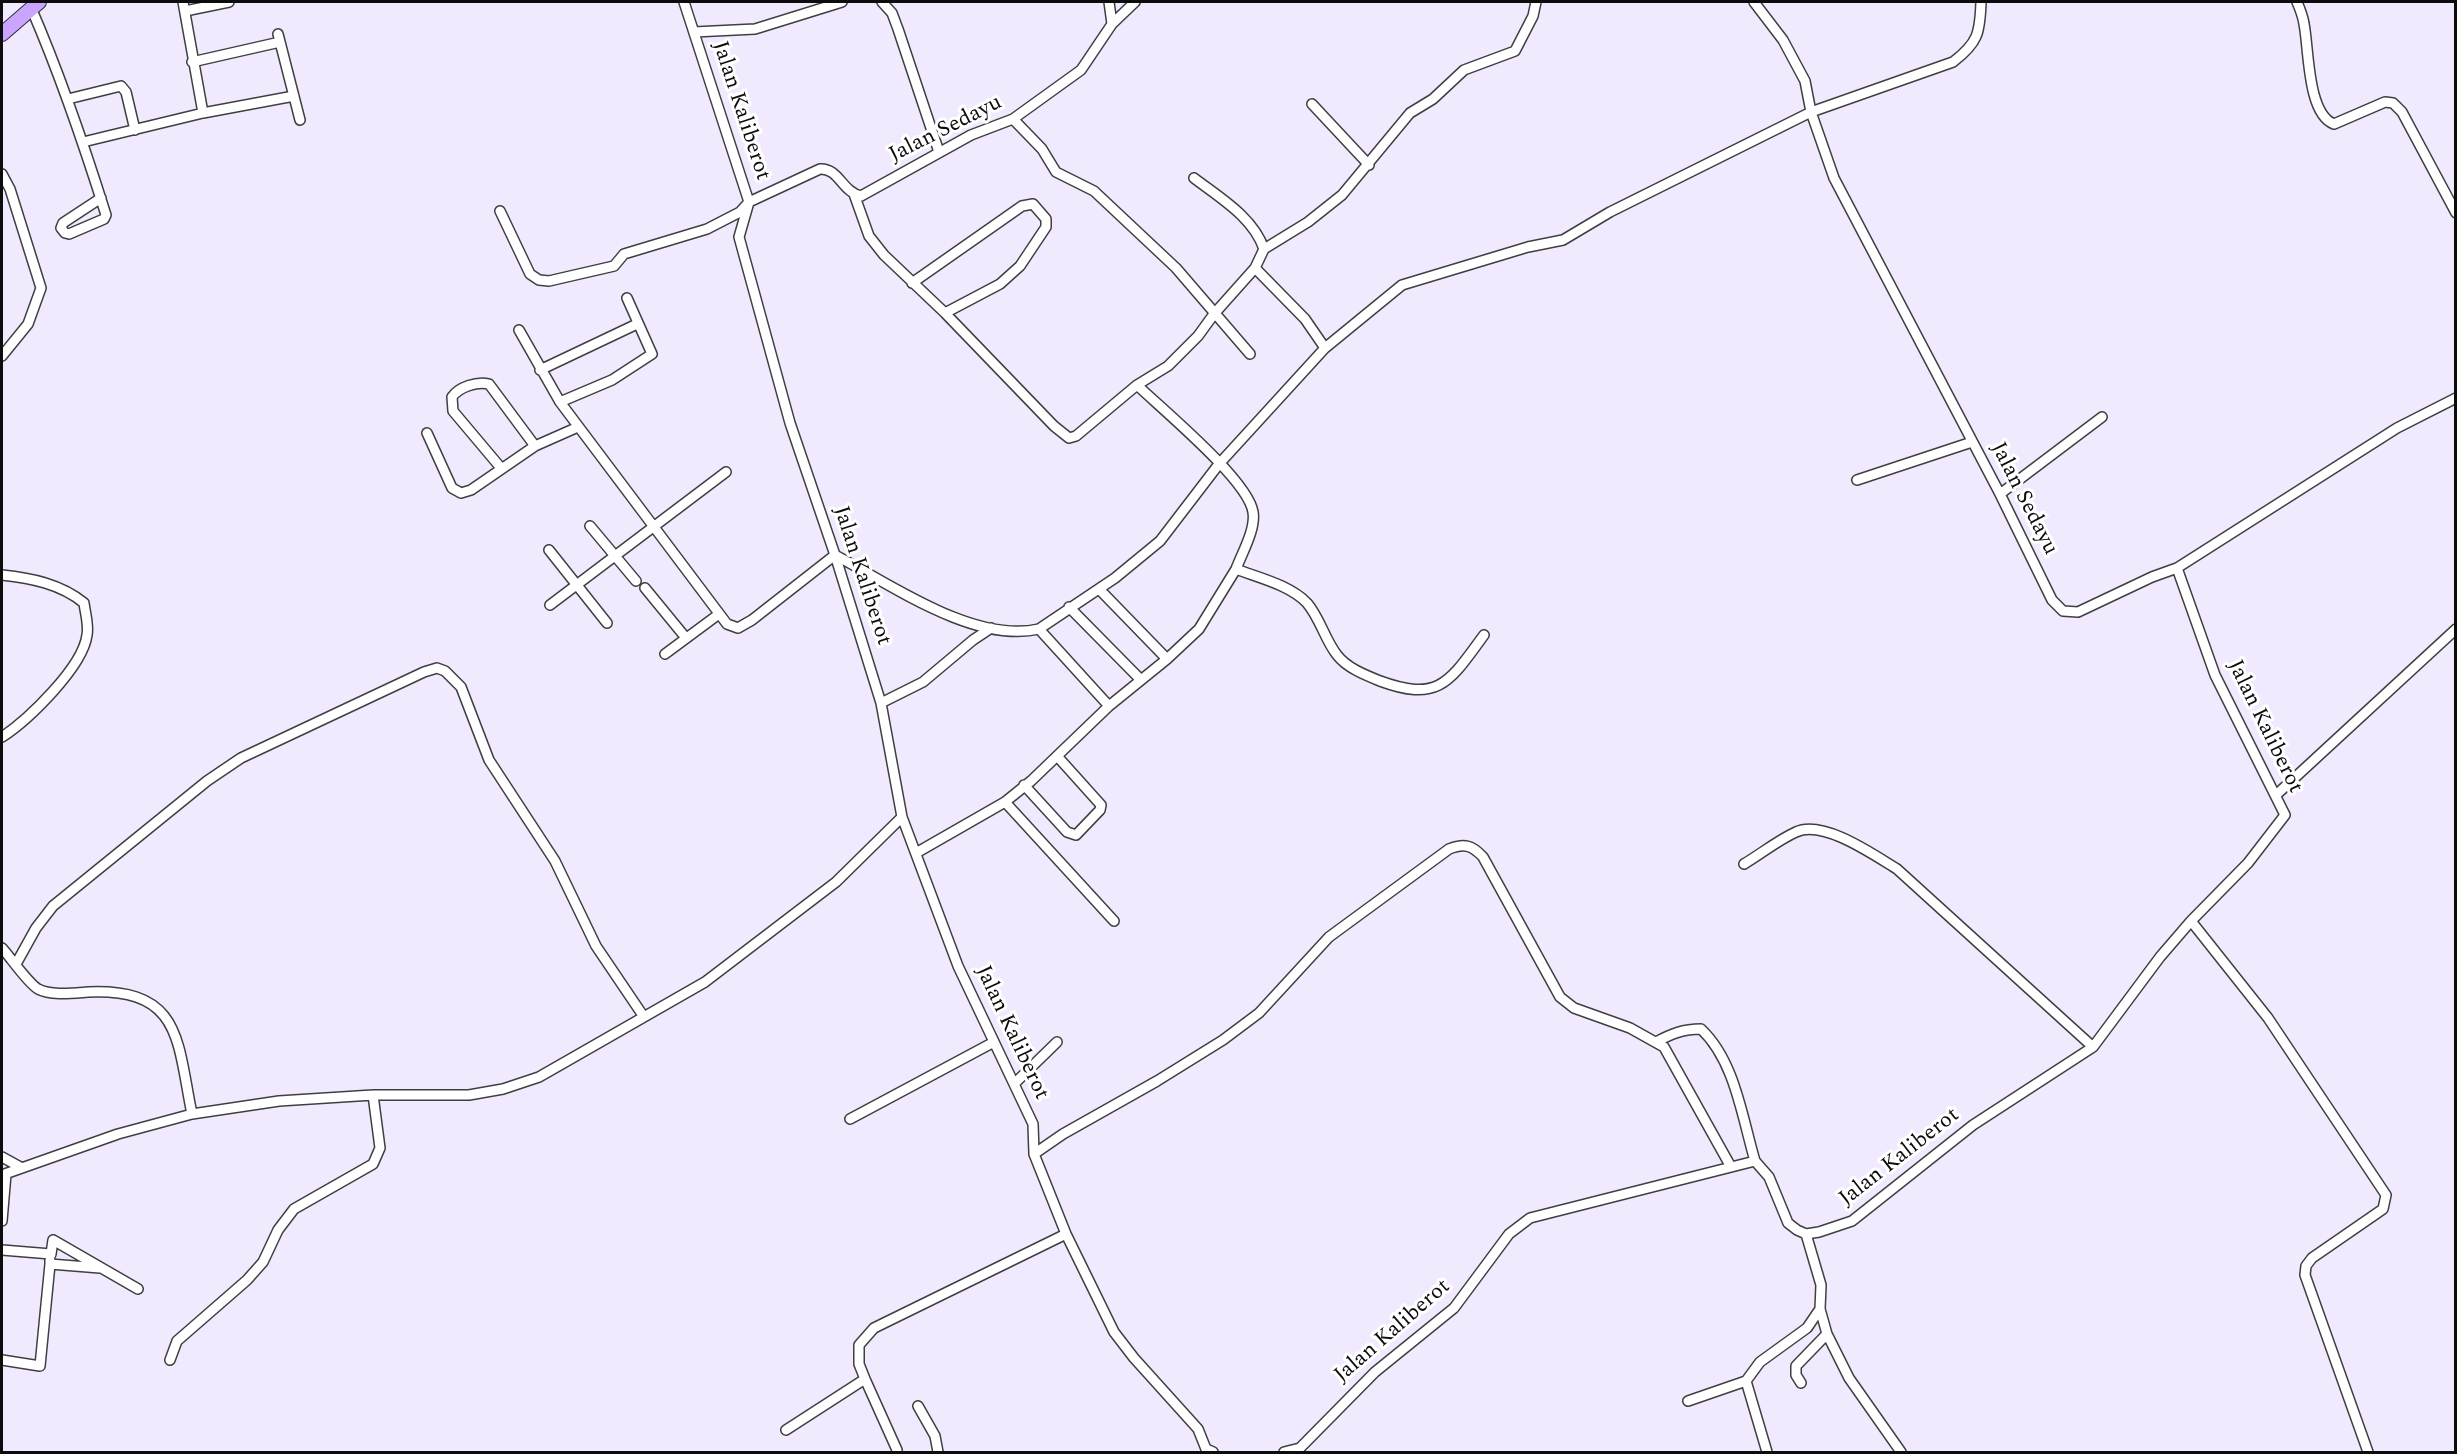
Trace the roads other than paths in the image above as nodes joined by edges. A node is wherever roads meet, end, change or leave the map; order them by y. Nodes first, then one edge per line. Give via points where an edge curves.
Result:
1 (228, 2) edge
2 (684, 2) edge
3 (842, 2) edge
4 (882, 2) edge
5 (1109, 2) edge
6 (1135, 2) edge
7 (1536, 2) edge
8 (1754, 2) edge
9 (1981, 2) edge
10 (2297, 2) edge
11 (35, 6) edge
12 (184, 6) edge
13 (1112, 24) junction
14 (694, 32) junction
15 (2, 34) edge
16 (192, 62) junction
17 (294, 96) junction
18 (68, 99) junction
19 (1312, 104) dead end
20 (1811, 112) junction
21 (202, 113) junction
22 (1013, 119) junction
23 (300, 120) dead end
24 (135, 130) junction
25 (83, 142) junction
26 (939, 152) junction
27 (1369, 165) junction
28 (2, 174) edge
29 (1194, 178) dead end
30 (854, 195) junction
31 (100, 198) junction
32 (749, 202) junction
33 (500, 211) dead end
34 (2456, 213) edge
35 (1264, 249) junction
36 (1255, 268) junction
37 (912, 283) junction
38 (627, 298) dead end
39 (945, 313) junction
40 (1214, 314) junction
41 (637, 324) junction
42 (519, 330) dead end
43 (1325, 348) junction
44 (1250, 354) dead end
45 (2, 356) edge
46 (540, 370) junction
47 (1137, 385) junction
48 (2456, 398) edge
49 (560, 402) junction
50 (2102, 417) dead end
51 (578, 427) junction
52 (427, 432) dead end
53 (1972, 442) junction
54 (535, 446) junction
55 (1219, 464) junction
56 (501, 468) junction
57 (726, 472) dead end
58 (1857, 480) dead end
59 (2000, 494) junction
60 (590, 526) dead end
61 (655, 527) junction
62 (549, 550) dead end
63 (616, 555) junction
64 (835, 555) junction
65 (2177, 568) junction
66 (1236, 569) junction
67 (2, 575) edge
68 (636, 580) dead end
69 (577, 585) junction
70 (645, 588) dead end
71 (1100, 590) junction
72 (550, 605) dead end
73 (1069, 608) junction
74 (719, 614) junction
75 (606, 623) dead end
76 (991, 628) junction
77 (1039, 629) junction
78 (2456, 629) edge
79 (1484, 635) dead end
80 (686, 638) junction
81 (665, 654) dead end
82 (1167, 659) junction
83 (1141, 680) junction
84 (881, 703) junction
85 (1109, 706) junction
86 (2, 737) edge
87 (1057, 756) junction
88 (1024, 785) junction
89 (2276, 795) junction
90 (1005, 802) junction
91 (902, 817) junction
92 (916, 854) junction
93 (1744, 864) dead end
94 (1114, 921) dead end
95 (2191, 921) junction
96 (2, 948) edge
97 (16, 964) junction
98 (644, 1017) junction
99 (994, 1042) junction
100 (1057, 1042) dead end
101 (1656, 1042) junction
102 (2093, 1047) junction
103 (1014, 1084) junction
104 (374, 1095) junction
105 (192, 1114) junction
106 (850, 1119) dead end
107 (1034, 1154) junction
108 (2, 1157) edge
109 (1755, 1161) junction
110 (1731, 1167) junction
111 (22, 1168) junction
112 (4, 1174) edge
113 (2, 1215) edge
114 (2, 1221) edge
115 (1066, 1234) junction
116 (1806, 1234) junction
117 (2, 1250) edge
118 (50, 1259) junction
119 (105, 1268) junction
120 (138, 1289) dead end
121 (1820, 1309) junction
122 (1827, 1334) junction
123 (2, 1360) edge
124 (170, 1360) dead end
125 (865, 1379) junction
126 (1746, 1381) junction
127 (1801, 1383) dead end
128 (1688, 1401) dead end
129 (918, 1406) dead end
130 (786, 1430) dead end
131 (897, 1450) dead end
132 (1300, 1450) edge
133 (1206, 1451) edge
134 (938, 1452) edge
135 (1284, 1452) edge
136 (1767, 1452) edge
137 (1901, 1452) edge
138 (2368, 1452) edge

1 - 12 street
2 - 14 street, Jalan Kaliberot
3 - 14 street via 755,29
4 - 26 street via 892,13
5 - 13 street
6 - 13 street, Jalan Sedayu
7 - 27 street via 1515,51 1464,70 1433,99 1410,113
8 - 20 street, Jalan Sedayu via 1783,40 1805,81
9 - 20 street via 1980,28 1971,48 1953,62
10 - 34 street via 2315,99 2322,115 2334,124 2385,102 2397,106
11 - 15 main road
11 - 18 street
12 - 16 street
13 - 22 street, Jalan Sedayu via 1081,70
14 - 32 street, Jalan Kaliberot
16 - 17 street via 279,38
16 - 21 street
17 - 21 street
17 - 23 street
18 - 24 street via 121,86
18 - 25 street
19 - 27 street
20 - 43 street via 1563,240 1402,285
20 - 53 street, Jalan Sedayu via 1834,178
21 - 24 street
22 - 26 street, Jalan Sedayu
22 - 40 street via 1042,149 1056,172 1094,191 1176,268
24 - 25 street
25 - 31 street
26 - 30 street, Jalan Sedayu via 870,192
27 - 35 street via 1342,195
28 - 45 street via 41,288 28,324
29 - 35 street via 1242,215
30 - 32 street via 832,172 820,169
30 - 37 street via 875,245
31 - 31 street via 105,218 65,233 63,223
32 - 33 street via 740,212 707,229 624,254 614,266 549,281 531,274
32 - 64 street, Jalan Kaliberot via 739,237 790,423
35 - 36 street
36 - 40 street
36 - 43 street via 1305,319
37 - 39 street
37 - 39 street via 1022,206 1033,204 1046,219 1046,227 1020,266 1000,284
38 - 41 street
39 - 47 street via 1069,438
40 - 44 street
40 - 47 street via 1168,366
41 - 46 street
41 - 49 street via 652,354 612,380
42 - 46 street
43 - 55 street
46 - 49 street
47 - 55 street
48 - 65 street, Jalan Sedayu via 2397,428
49 - 51 street
50 - 59 street
51 - 54 street
51 - 61 street
52 - 56 street via 456,491 471,490
53 - 58 street
53 - 59 street, Jalan Sedayu
54 - 56 street
54 - 56 street via 489,384 460,389 452,397 453,411
55 - 66 street via 1253,509
55 - 71 street via 1160,541
57 - 61 street
59 - 65 street, Jalan Sedayu via 2052,600 2063,611 2078,612
60 - 63 street
61 - 63 street
61 - 74 street
62 - 69 street
63 - 68 street
63 - 69 street
64 - 74 street via 745,625 734,628
64 - 76 street via 943,613
64 - 84 street, Jalan Kaliberot
65 - 89 street, Jalan Kaliberot via 2215,675
66 - 79 street via 1290,591 1306,602 1344,662 1362,674 1412,691 1435,688 1453,677
66 - 82 street via 1201,626
67 - 86 street via 70,591 84,603 87,635 81,654 48,698
69 - 72 street
69 - 75 street
70 - 80 street
71 - 73 street
71 - 82 street
73 - 77 street
73 - 83 street
74 - 80 street
76 - 77 street
76 - 84 street via 923,682
77 - 85 street
78 - 89 street
80 - 81 street
82 - 83 street
83 - 85 street
84 - 91 street, Jalan Kaliberot
85 - 87 street
87 - 88 street
87 - 88 street via 1101,805 1076,835 1067,832
88 - 90 street
89 - 95 street, Jalan Kaliberot via 2285,815 2275,830
90 - 92 street
90 - 94 street
91 - 92 street, Jalan Kaliberot
91 - 98 street via 836,882 705,982
92 - 99 street, Jalan Kaliberot via 958,966
93 - 102 street via 1809,828 1824,830 1860,847 1897,869
95 - 102 street, Jalan Kaliberot
95 - 138 street via 2268,1018 2386,1196 2383,1209 2312,1258 2305,1275
96 - 97 street
97 - 98 street via 53,906 207,780 241,758 436,668 445,671 460,687 489,760 555,861 596,946
97 - 105 street via 38,989 64,994 116,991 153,1003 167,1017 176,1036
98 - 104 street via 539,1077 502,1089 469,1095
99 - 103 street, Jalan Kaliberot
99 - 106 street
100 - 103 street
101 - 107 street via 1575,1008 1560,997 1483,857 1468,845 1449,849 1329,937 1259,1013 1223,1040
101 - 109 street via 1690,1029 1701,1029 1714,1041 1731,1077
101 - 110 street via 1676,1066
102 - 116 street, Jalan Kaliberot via 1973,1125 1852,1221
103 - 107 street, Jalan Kaliberot via 1033,1124
104 - 105 street via 279,1101
104 - 124 street via 380,1148 373,1164 294,1209 278,1230 263,1262 248,1280 177,1341
105 - 111 street via 118,1134
107 - 115 street, Jalan Kaliberot
108 - 111 street
109 - 110 street, Jalan Kaliberot
109 - 116 street via 1769,1178 1788,1223
110 - 132 street, Jalan Kaliberot via 1530,1218 1518,1225 1454,1308 1375,1372
111 - 112 street
112 - 113 street
113 - 114 street
115 - 125 street via 874,1328 859,1345 859,1364
115 - 133 street, Jalan Kaliberot via 1114,1332 1198,1429
116 - 121 street via 1821,1285
117 - 118 street
118 - 119 street
118 - 119 street via 52,1240
118 - 123 street via 40,1366
119 - 120 street
121 - 122 street
121 - 126 street via 1807,1328 1760,1362
122 - 127 street via 1796,1366
122 - 137 street via 1849,1378
125 - 130 street
125 - 131 street
126 - 128 street
126 - 136 street
129 - 134 street via 935,1436
132 - 135 street, Jalan Kaliberot

